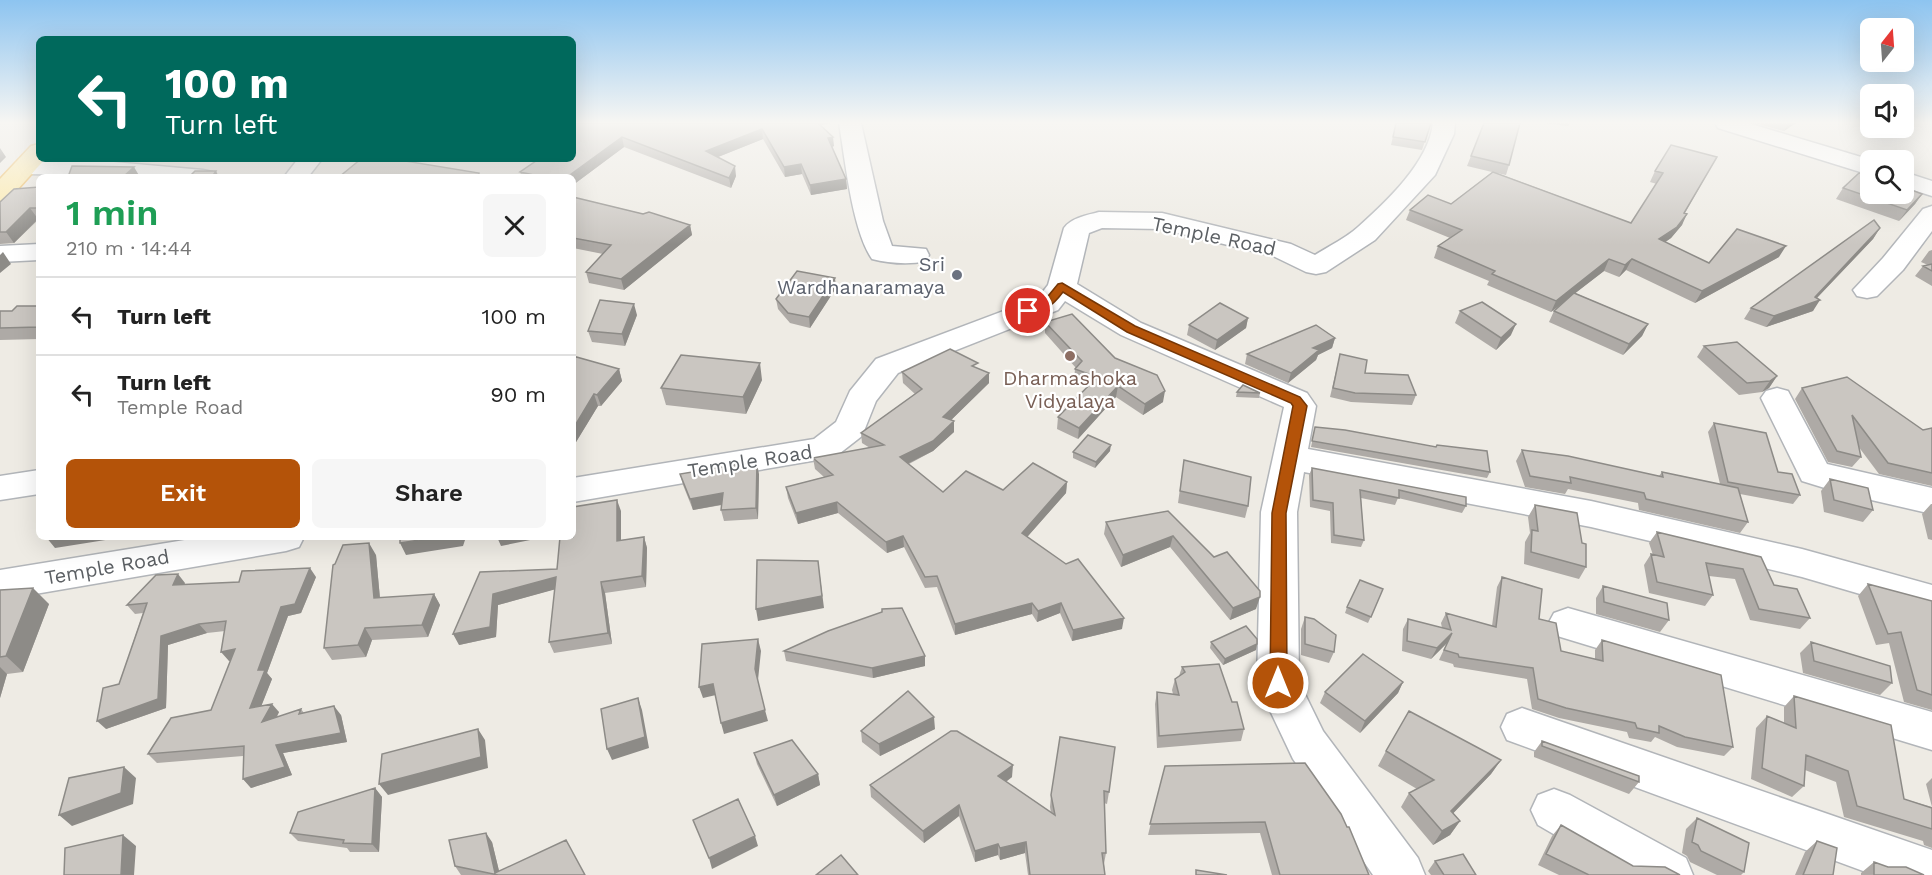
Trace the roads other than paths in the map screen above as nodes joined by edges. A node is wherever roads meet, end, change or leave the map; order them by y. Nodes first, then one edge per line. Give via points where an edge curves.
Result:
1 (28, 164) edge
2 (64, 164) edge
3 (858, 164) edge
4 (1430, 164) edge
5 (169, 174) edge
6 (0, 194) edge
7 (1932, 214) edge
8 (36, 252) edge
9 (0, 254) edge
10 (916, 255) dead end
11 (1062, 287) junction
12 (1867, 290) dead end
13 (1777, 398) dead end
14 (1288, 457) junction
15 (36, 482) edge
16 (0, 488) edge
17 (576, 490) edge
18 (1932, 501) edge
19 (268, 540) edge
20 (0, 585) edge
21 (1932, 600) edge
22 (1568, 624) dead end
23 (1522, 727) dead end
24 (1932, 731) edge
25 (1554, 810) dead end
26 (1932, 873) edge
27 (1401, 875) edge
28 (1669, 875) edge

1 - 6 main road
2 - 5 street
3 - 10 street via 881,253
4 - 11 street, Temple Road via 1366,234 1316,266 1282,250 1162,221 1099,220 1077,228
7 - 12 street
8 - 9 street
11 - 14 street via 1131,329 1296,400 1300,406
11 - 17 street, Temple Road via 1048,304 887,366 861,398 850,428 823,449
13 - 18 street via 1814,472
14 - 21 street via 1591,514 1802,563
14 - 27 street via 1279,513 1278,683 1308,745
15 - 16 street
19 - 20 street, Temple Road
22 - 24 street
23 - 26 street
25 - 28 street

